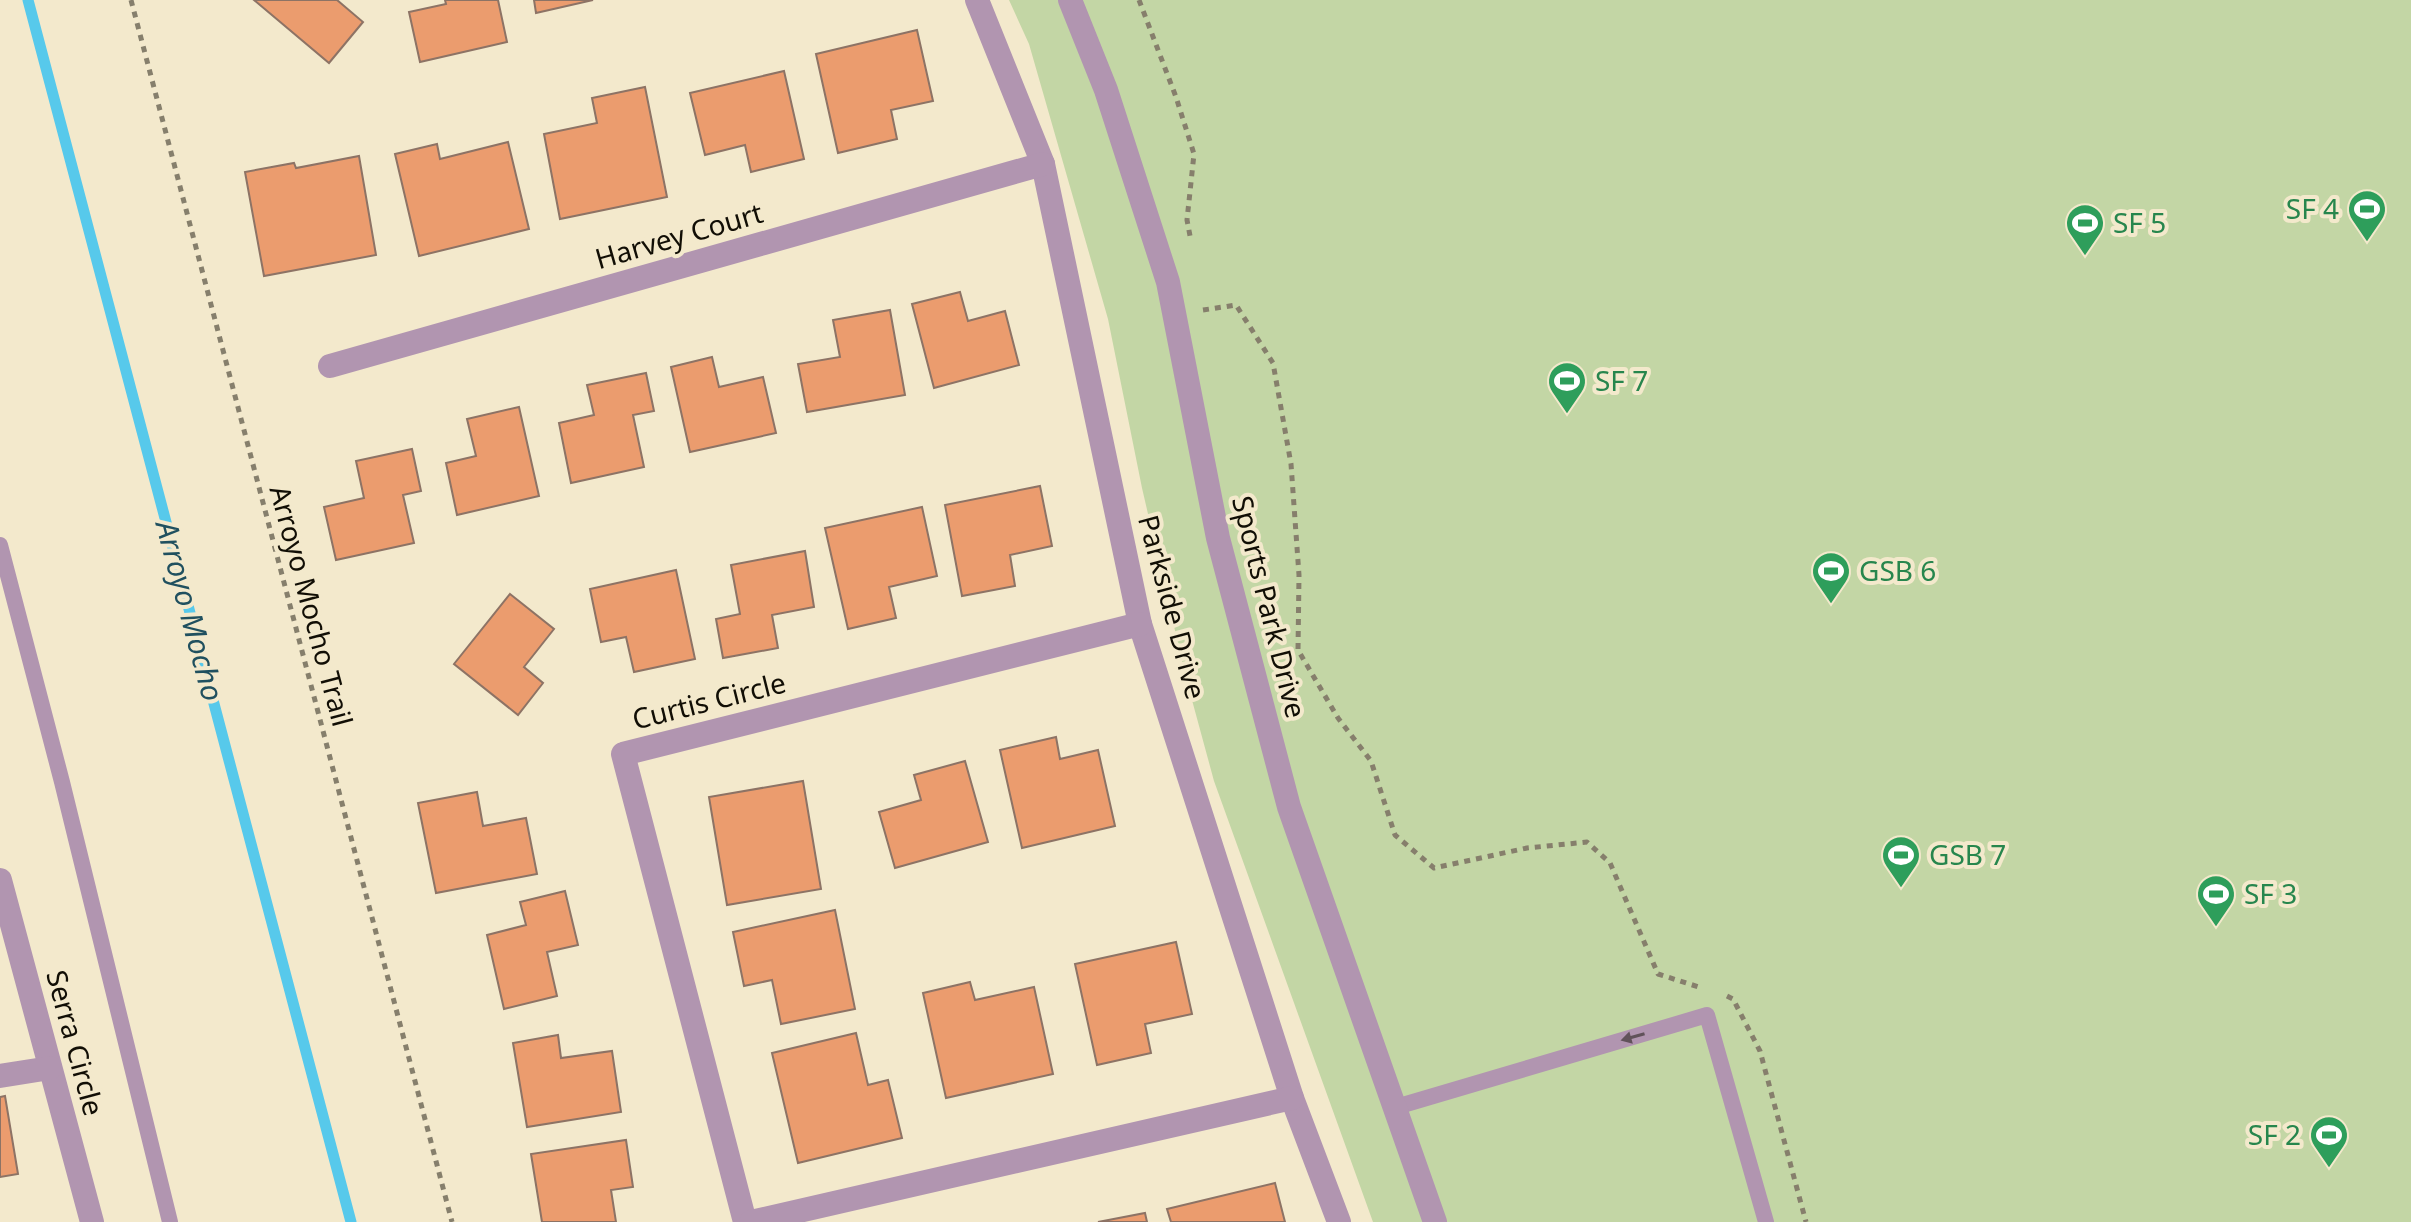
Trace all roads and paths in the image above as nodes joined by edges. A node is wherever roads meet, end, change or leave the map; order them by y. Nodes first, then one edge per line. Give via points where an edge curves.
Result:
1 (131, 0) edge
2 (977, 0) edge
3 (1070, 0) edge
4 (1139, 0) edge
5 (1043, 164) junction
6 (1192, 250) dead end
7 (1201, 295) dead end
8 (330, 366) dead end
9 (0, 545) edge
10 (1140, 624) junction
11 (0, 880) edge
12 (1715, 992) dead end
13 (1724, 995) dead end
14 (50, 1068) junction
15 (0, 1076) edge
16 (1292, 1098) junction
17 (1396, 1107) junction
18 (92, 1222) edge
19 (170, 1222) edge
20 (452, 1222) edge
21 (748, 1222) edge
22 (1339, 1222) edge
23 (1435, 1222) edge
24 (1766, 1222) edge
25 (1806, 1222) edge

1 - 20 path, Arroyo Mocho Trail
2 - 5 street, Parkside Drive
3 - 17 street, Sports Park Drive via 1106,90 1168,282 1218,538 1289,807
4 - 6 path via 1194,154 1187,220
5 - 8 street, Harvey Court
5 - 10 street, Parkside Drive
7 - 12 path via 1203,310 1236,305 1273,363 1291,464 1298,650 1371,761 1395,835 1434,868 1527,848 1587,842 1610,863 1658,974
9 - 19 lane
10 - 16 street, Parkside Drive
10 - 21 street, Curtis Circle via 623,754
11 - 14 street, Serra Circle
13 - 25 path via 1733,999 1760,1051
14 - 15 street
14 - 18 street, Serra Circle
16 - 21 street, Curtis Circle
16 - 22 street, Parkside Drive
17 - 23 street, Sports Park Drive
24 -> 17 lane via 1707,1015

